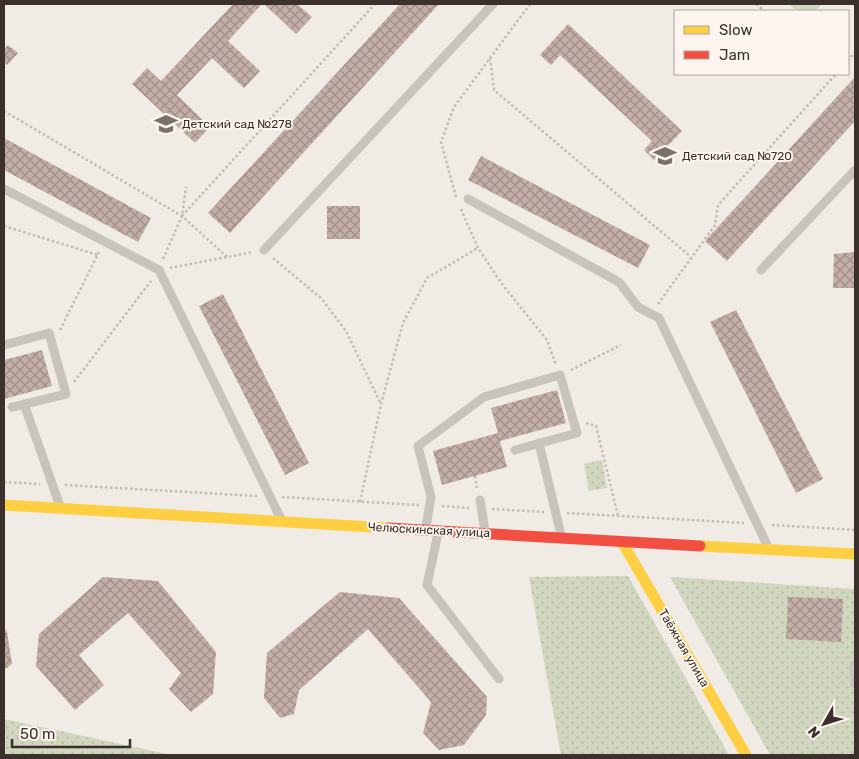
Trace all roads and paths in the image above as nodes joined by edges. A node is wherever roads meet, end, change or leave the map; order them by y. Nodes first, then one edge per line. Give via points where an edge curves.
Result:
1 (375, 4) edge
2 (494, 4) edge
3 (530, 4) edge
4 (490, 57) junction
5 (833, 75) edge
6 (4, 111) edge
7 (855, 170) edge
8 (186, 187) dead end
9 (4, 189) edge
10 (456, 198) dead end
11 (468, 198) dead end
12 (460, 207) dead end
13 (182, 216) junction
14 (4, 226) edge
15 (104, 242) junction
16 (478, 248) junction
17 (264, 250) junction
18 (98, 255) junction
19 (227, 257) junction
20 (692, 257) junction
21 (159, 270) junction
22 (761, 270) dead end
23 (651, 314) junction
24 (4, 344) edge
25 (621, 345) dead end
26 (52, 346) junction
27 (560, 375) junction
28 (66, 394) junction
29 (24, 404) junction
30 (381, 404) junction
31 (12, 407) dead end
32 (574, 420) junction
33 (539, 443) junction
34 (515, 450) dead end
35 (480, 500) dead end
36 (360, 502) dead end
37 (4, 505) edge
38 (61, 508) junction
39 (618, 516) dead end
40 (282, 522) junction
41 (426, 530) junction
42 (438, 531) junction
43 (486, 533) junction
44 (561, 538) junction
45 (622, 542) junction
46 (769, 549) junction
47 (855, 554) edge
48 (854, 665) edge
49 (499, 679) dead end
50 (855, 684) edge
51 (746, 755) edge

1 - 13 path
2 - 17 lane
3 - 4 path
4 - 10 path via 454,107 441,142
4 - 20 path via 494,90
5 - 20 path via 718,205 715,224
6 - 13 path
7 - 22 lane
8 - 13 path
9 - 15 lane
11 - 23 lane via 619,282 638,307
12 - 16 path
13 - 19 path
13 - 21 path
14 - 18 path
15 - 18 path
15 - 21 lane
16 - 27 path via 547,340
16 - 30 path via 427,278 402,323
17 - 19 path
17 - 30 path via 322,299 346,331
18 - 26 path
19 - 21 path
20 - 23 path
21 - 28 path
21 - 40 lane
23 - 46 lane via 660,318
24 - 26 lane via 49,333
25 - 27 path
26 - 28 lane
27 - 32 lane
27 - 41 lane via 484,397 418,446 431,496
28 - 29 lane
29 - 31 lane
29 - 38 lane
30 - 36 path
32 - 33 lane via 577,433
32 - 39 path via 596,426
33 - 34 lane
33 - 44 lane
35 - 43 lane
37 - 38 street, Челюскинская улица
38 - 40 street, Челюскинская улица
40 - 41 street, Челюскинская улица
41 - 42 street, Челюскинская улица
42 - 43 street, Челюскинская улица
42 - 49 lane via 428,585
43 - 44 street, Челюскинская улица
44 - 45 street, Челюскинская улица
45 - 46 street, Челюскинская улица
45 - 51 street, Таёжная улица
46 - 47 street, Челюскинская улица
48 - 50 lane

